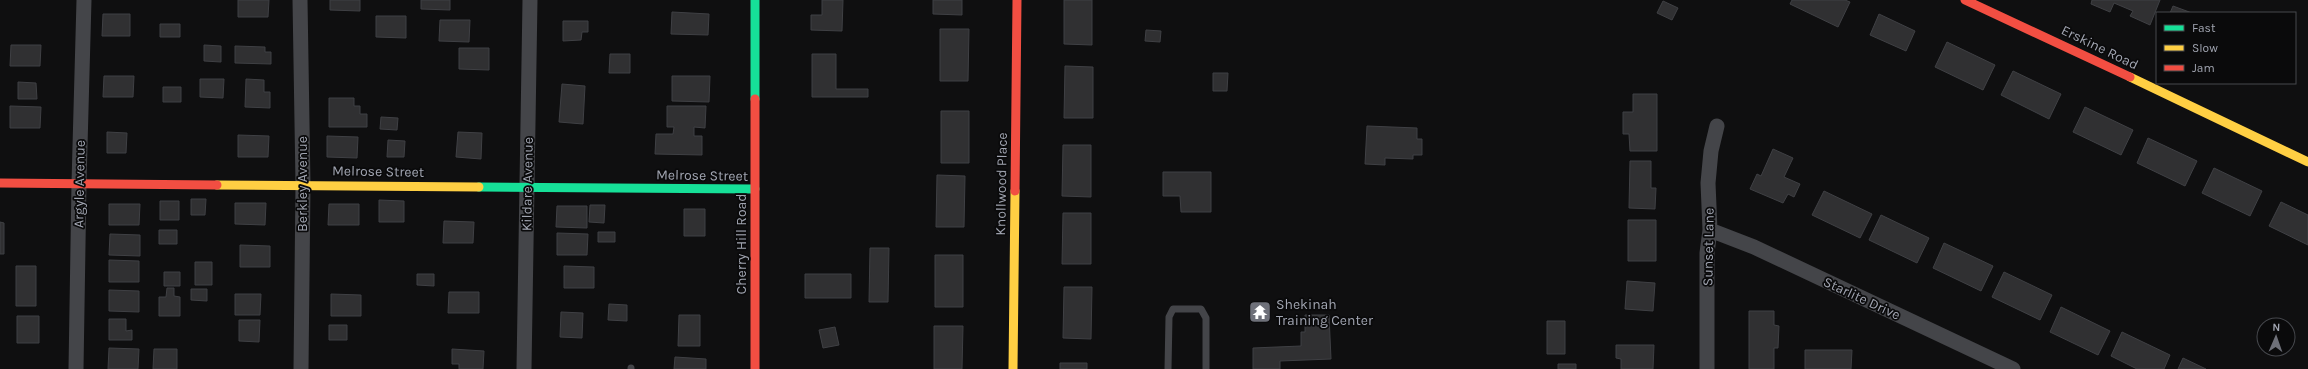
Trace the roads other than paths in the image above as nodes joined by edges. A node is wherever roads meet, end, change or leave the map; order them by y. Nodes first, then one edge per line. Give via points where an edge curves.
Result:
1 (84, 0) edge
2 (300, 0) edge
3 (530, 0) edge
4 (755, 0) edge
5 (1018, 0) edge
6 (1965, 0) edge
7 (1717, 126) dead end
8 (2308, 162) edge
9 (0, 183) edge
10 (79, 183) junction
11 (303, 184) junction
12 (526, 187) junction
13 (756, 189) junction
14 (1710, 230) junction
15 (76, 369) edge
16 (301, 369) edge
17 (524, 369) edge
18 (755, 369) edge
19 (1013, 369) edge
20 (1168, 369) edge
21 (1206, 369) edge
22 (1707, 369) edge
23 (2013, 369) edge

1 - 10 street, Argyle Avenue
2 - 11 street, Berkley Avenue
3 - 12 street, Kildare Avenue
4 - 13 street, Cherry Hill Road
5 - 19 street, Knollwood Place
6 - 8 street, Erskine Road
7 - 14 street, Sunset Lane via 1711,151 1708,183
9 - 10 street, Melrose Street
10 - 11 street, Melrose Street
10 - 15 street, Argyle Avenue
11 - 12 street, Melrose Street
11 - 16 street, Berkley Avenue
12 - 13 street, Melrose Street
12 - 17 street, Kildare Avenue
13 - 18 street, Cherry Hill Road
14 - 22 street, Sunset Lane via 1707,253
14 - 23 street, Starlite Drive via 1754,247
20 - 21 lane via 1169,317 1172,309 1201,309 1206,318

